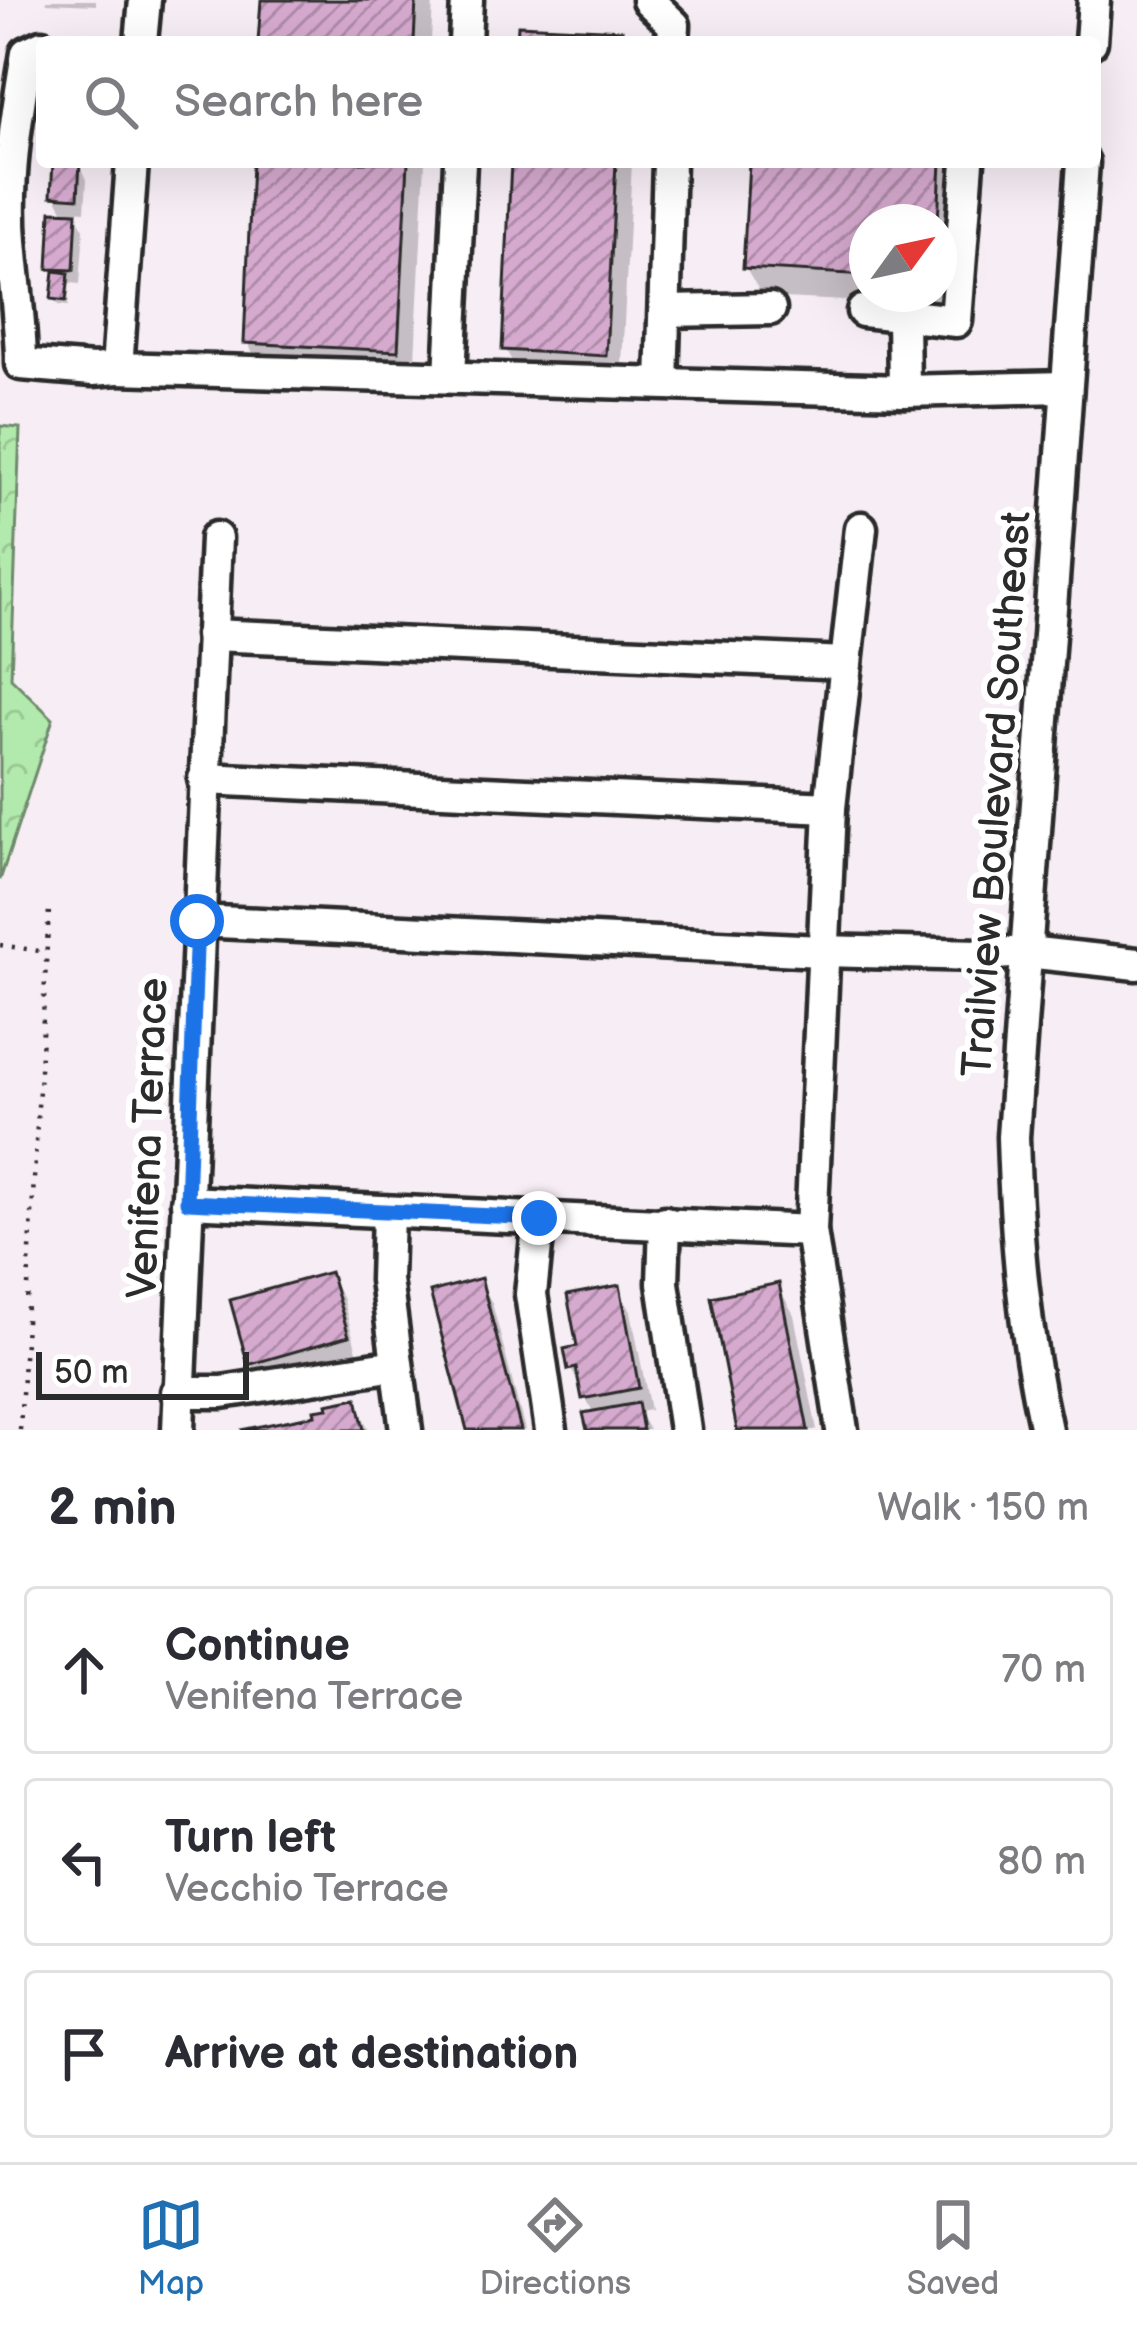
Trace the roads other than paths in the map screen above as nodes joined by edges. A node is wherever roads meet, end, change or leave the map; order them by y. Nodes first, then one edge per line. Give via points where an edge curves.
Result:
1 (145, 0) edge
2 (467, 0) edge
3 (648, 0) edge
4 (1094, 0) edge
5 (142, 36) edge
6 (465, 36) edge
7 (673, 36) edge
8 (1091, 36) edge
9 (36, 49) edge
10 (132, 168) edge
11 (460, 168) edge
12 (669, 168) edge
13 (968, 168) edge
14 (1083, 168) edge
15 (770, 309) dead end
16 (665, 310) junction
17 (871, 312) edge
18 (903, 316) junction
19 (117, 368) junction
20 (450, 377) junction
21 (662, 383) junction
22 (1066, 387) junction
23 (904, 391) junction
24 (861, 528) dead end
25 (216, 538) dead end
26 (211, 635) junction
27 (846, 663) junction
28 (204, 778) junction
29 (830, 808) junction
30 (197, 921) junction
31 (821, 951) junction
32 (1028, 952) junction
33 (1137, 964) edge
34 (187, 1202) junction
35 (388, 1212) junction
36 (539, 1218) junction
37 (665, 1222) junction
38 (811, 1231) junction
39 (396, 1365) junction
40 (177, 1392) junction
41 (178, 1430) edge
42 (406, 1430) edge
43 (551, 1430) edge
44 (685, 1430) edge
45 (842, 1430) edge
46 (1046, 1430) edge

1 - 5 street
2 - 6 street
3 - 7 street via 674,25
4 - 8 street
9 - 19 street via 27,53 14,134 10,238 21,364
10 - 19 street
11 - 20 street
12 - 16 street
13 - 18 street via 956,321
14 - 22 street, Trailview Boulevard Southeast
15 - 16 street
16 - 21 street
17 - 18 street
18 - 23 street
19 - 20 street
20 - 21 street
21 - 23 street
22 - 23 street
22 - 32 street, Trailview Boulevard Southeast
24 - 27 street
25 - 26 street, Venifena Terrace
26 - 27 street
26 - 28 street, Venifena Terrace
27 - 29 street
28 - 29 street
28 - 30 street, Venifena Terrace
29 - 31 street
30 - 31 street
30 - 34 street, Venifena Terrace
31 - 32 street
31 - 38 street
32 - 33 street
32 - 46 street, Trailview Boulevard Southeast via 1013,1137 1016,1255
34 - 35 street
34 - 40 street, Venifena Terrace
35 - 36 street
35 - 39 street
36 - 37 street
36 - 43 street via 530,1294
37 - 38 street
37 - 44 street via 663,1283
38 - 45 street
39 - 40 street
39 - 42 street
40 - 41 street, Venifena Terrace

